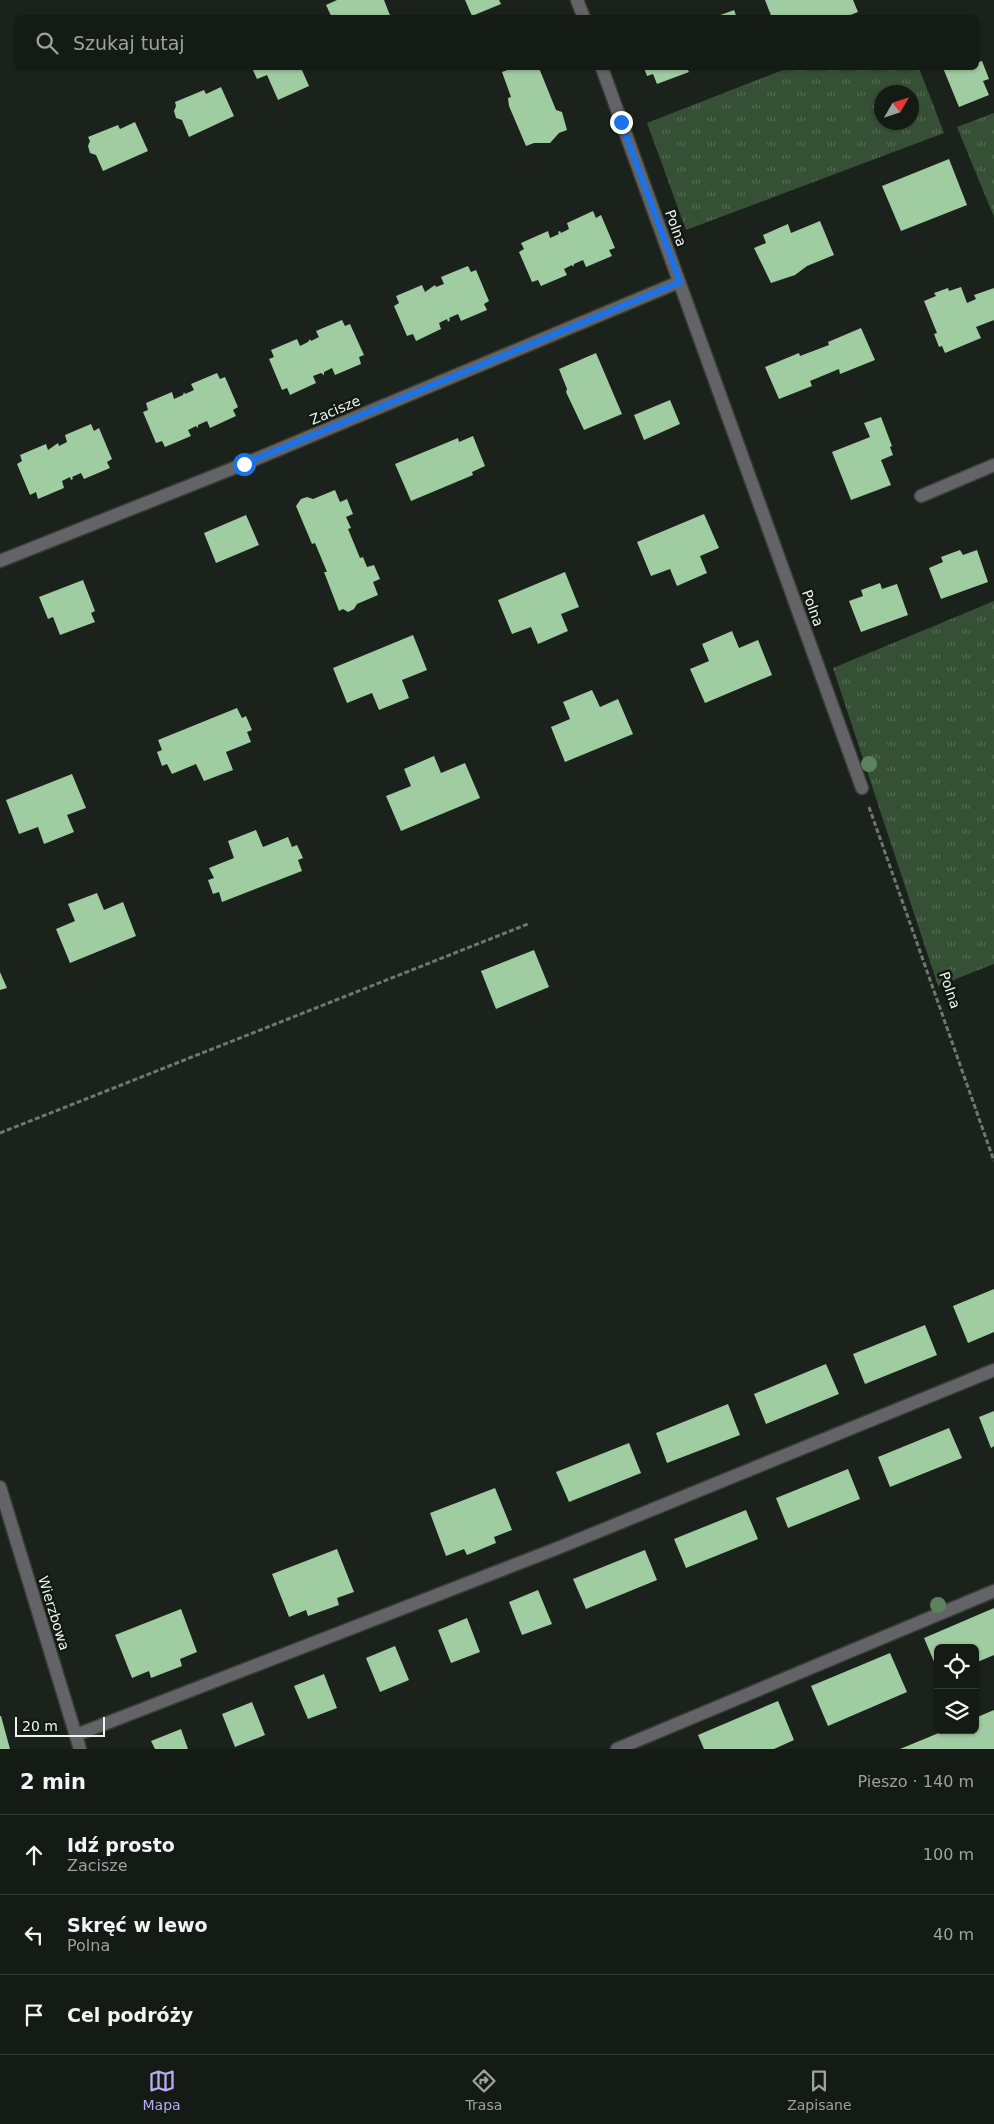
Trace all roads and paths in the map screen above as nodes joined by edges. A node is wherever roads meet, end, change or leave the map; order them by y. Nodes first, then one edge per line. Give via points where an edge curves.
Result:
1 (578, 0) edge
2 (583, 15) edge
3 (603, 70) edge
4 (680, 282) junction
5 (994, 465) edge
6 (921, 496) dead end
7 (0, 561) edge
8 (862, 788) joint
9 (528, 924) dead end
10 (0, 1133) edge
11 (994, 1161) edge
12 (994, 1370) edge
13 (0, 1487) edge
14 (994, 1591) edge
15 (76, 1735) junction
16 (80, 1749) edge
17 (617, 1749) edge

1 - 2 street
3 - 4 street, Polna
4 - 7 street, Zacisze via 244,464
4 - 8 street, Polna
5 - 6 street
8 - 11 path, Polna
9 - 10 path
12 - 15 street via 558,1548
13 - 15 street, Wierzbowa
14 - 17 street
15 - 16 street, Wierzbowa

